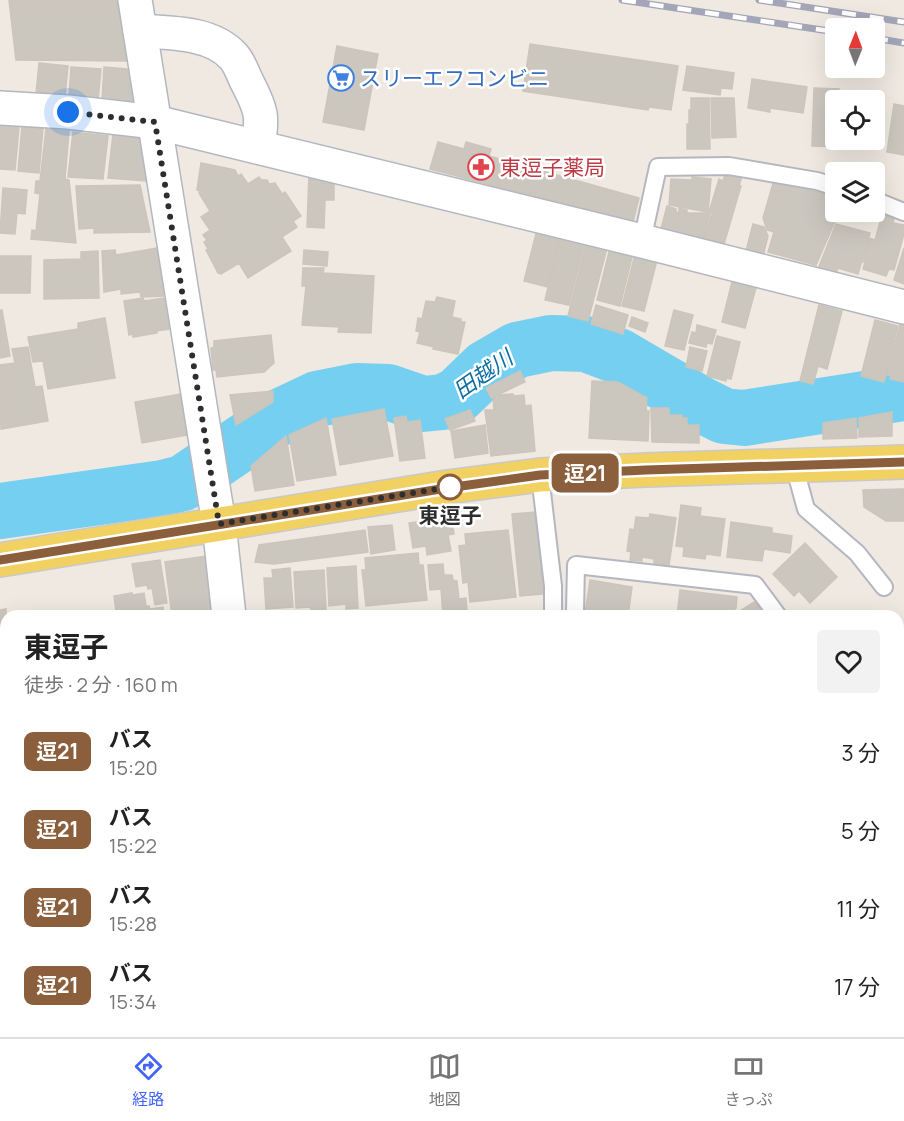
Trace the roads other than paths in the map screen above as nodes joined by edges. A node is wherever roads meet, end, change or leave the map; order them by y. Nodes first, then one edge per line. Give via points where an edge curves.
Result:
1 (138, 15) edge
2 (0, 108) edge
3 (155, 122) junction
4 (258, 147) junction
5 (825, 184) edge
6 (885, 204) edge
7 (904, 212) edge
8 (642, 241) junction
9 (904, 307) edge
10 (904, 462) edge
11 (794, 465) junction
12 (540, 475) junction
13 (219, 524) junction
14 (0, 560) edge
15 (884, 587) dead end
16 (228, 610) edge
17 (553, 610) edge
18 (575, 610) edge
19 (774, 610) edge

1 - 3 street
1 - 4 street via 220,44 235,57 259,105 262,123
2 - 3 street
3 - 4 street
3 - 13 street
4 - 8 street
5 - 8 lane via 729,166 658,167
6 - 7 lane
8 - 9 street
10 - 11 main road
11 - 12 main road
11 - 15 lane via 806,509 857,553
12 - 13 main road
12 - 17 lane
13 - 14 main road
13 - 16 street
18 - 19 lane via 576,565 755,585

